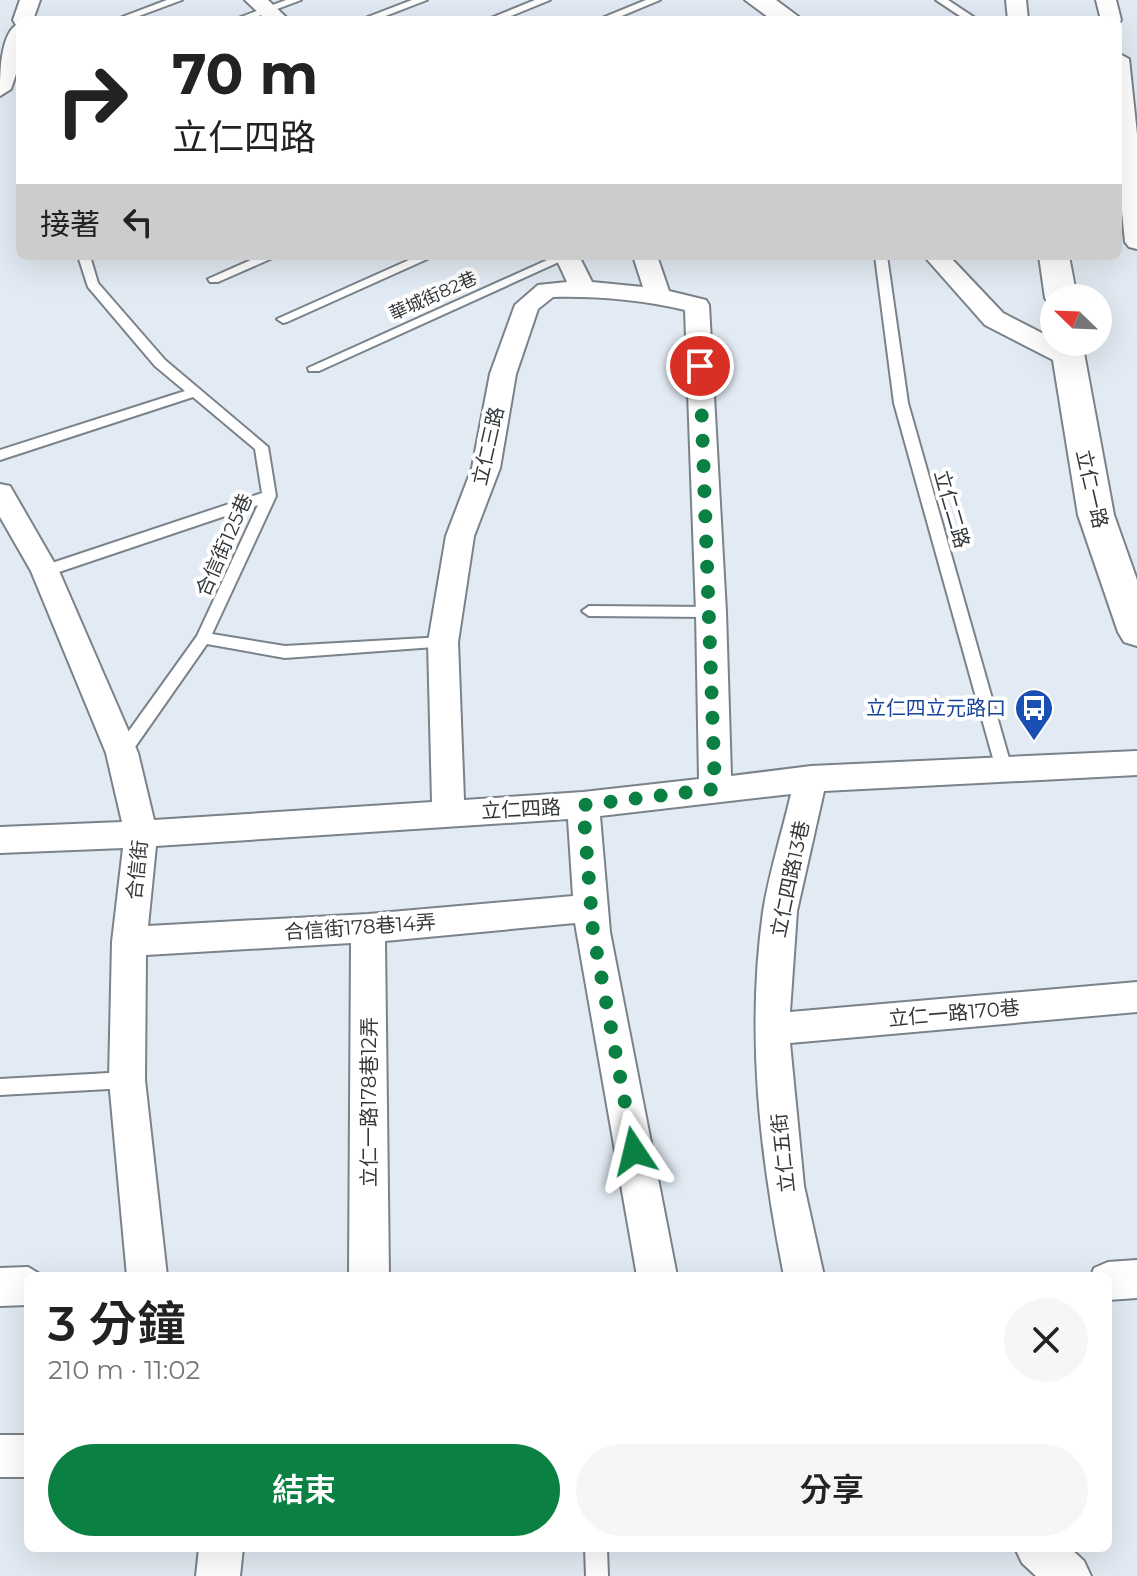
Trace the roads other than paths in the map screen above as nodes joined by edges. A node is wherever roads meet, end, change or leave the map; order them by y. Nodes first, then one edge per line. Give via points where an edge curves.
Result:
1 (177, 0) edge
2 (296, 0) edge
3 (422, 0) edge
4 (545, 0) edge
5 (655, 0) edge
6 (758, 0) edge
7 (941, 0) edge
8 (267, 10) edge
9 (130, 16) edge
10 (376, 16) edge
11 (502, 16) edge
12 (613, 16) edge
13 (784, 16) edge
14 (967, 16) edge
15 (16, 42) edge
16 (0, 89) edge
17 (1122, 98) edge
18 (1137, 242) edge
19 (85, 260) edge
20 (261, 260) edge
21 (419, 260) edge
22 (557, 260) edge
23 (568, 260) edge
24 (646, 260) edge
25 (882, 260) edge
26 (940, 260) edge
27 (1055, 260) edge
28 (214, 279) dead end
29 (1059, 284) edge
30 (583, 289) junction
31 (658, 296) junction
32 (283, 319) dead end
33 (1040, 339) edge
34 (1068, 356) edge
35 (314, 368) dead end
36 (195, 392) junction
37 (0, 455) edge
38 (0, 493) edge
39 (269, 496) junction
40 (45, 571) junction
41 (589, 611) dead end
42 (711, 612) junction
43 (1137, 632) edge
44 (203, 638) junction
45 (443, 642) junction
46 (122, 753) junction
47 (1137, 763) edge
48 (1004, 769) junction
49 (811, 779) junction
50 (715, 789) junction
51 (583, 805) junction
52 (448, 813) junction
53 (141, 834) junction
54 (0, 840) edge
55 (591, 908) junction
56 (368, 928) junction
57 (129, 942) junction
58 (1137, 997) edge
59 (771, 1029) junction
60 (127, 1080) junction
61 (0, 1087) edge
62 (147, 1272) edge
63 (369, 1272) edge
64 (656, 1272) edge
65 (803, 1272) edge
66 (1137, 1279) edge
67 (1112, 1281) edge
68 (24, 1286) edge
69 (0, 1287) edge
70 (0, 1456) edge
71 (24, 1456) edge
72 (221, 1552) edge
73 (596, 1552) edge
74 (1042, 1552) edge
75 (218, 1576) edge
76 (597, 1576) edge
77 (1069, 1576) edge

1 - 9 lane
2 - 8 lane
3 - 10 lane
4 - 11 lane
5 - 12 lane
6 - 13 street
7 - 14 lane
15 - 16 street
17 - 18 street
19 - 36 lane, 合信街125巷 via 92,284 160,363
20 - 28 lane
21 - 32 lane
22 - 35 lane, 華城街82巷
23 - 30 street
24 - 31 street
25 - 48 lane, 立仁二路 via 901,403
26 - 33 street via 994,319
27 - 29 street
30 - 31 street, 立仁三路
30 - 45 street, 立仁三路 via 547,290 527,305 503,374 486,468 460,536
31 - 42 street, 立仁三路 via 697,305
34 - 43 street, 立仁一路 via 1096,515
36 - 37 lane
36 - 39 lane, 合信街125巷 via 261,447
38 - 40 street, 合信街
39 - 40 lane
39 - 44 lane, 合信街125巷
40 - 46 street, 合信街
41 - 42 lane
42 - 50 street
44 - 45 lane via 285,652
44 - 46 lane, 合信街125巷
45 - 52 street, 立仁三路
46 - 53 street, 合信街
47 - 48 street, 立仁四路
48 - 49 street, 立仁四路
49 - 50 street, 立仁四路
49 - 59 street, 立仁四路13巷 via 780,911
50 - 51 street, 立仁四路
51 - 52 street, 立仁四路
51 - 55 street
52 - 53 street, 立仁四路
53 - 54 street, 立仁四路
53 - 57 street, 合信街
55 - 56 street, 合信街178巷14弄
55 - 64 street
56 - 57 street, 合信街178巷14弄
56 - 63 street, 立仁一路178巷12弄
57 - 60 street, 合信街
58 - 59 street, 立仁一路170巷
59 - 65 street, 立仁五街 via 785,1186
60 - 61 lane
60 - 62 street, 合信街
66 - 67 street
68 - 69 street
70 - 71 street
72 - 75 street
73 - 76 lane
74 - 77 street

